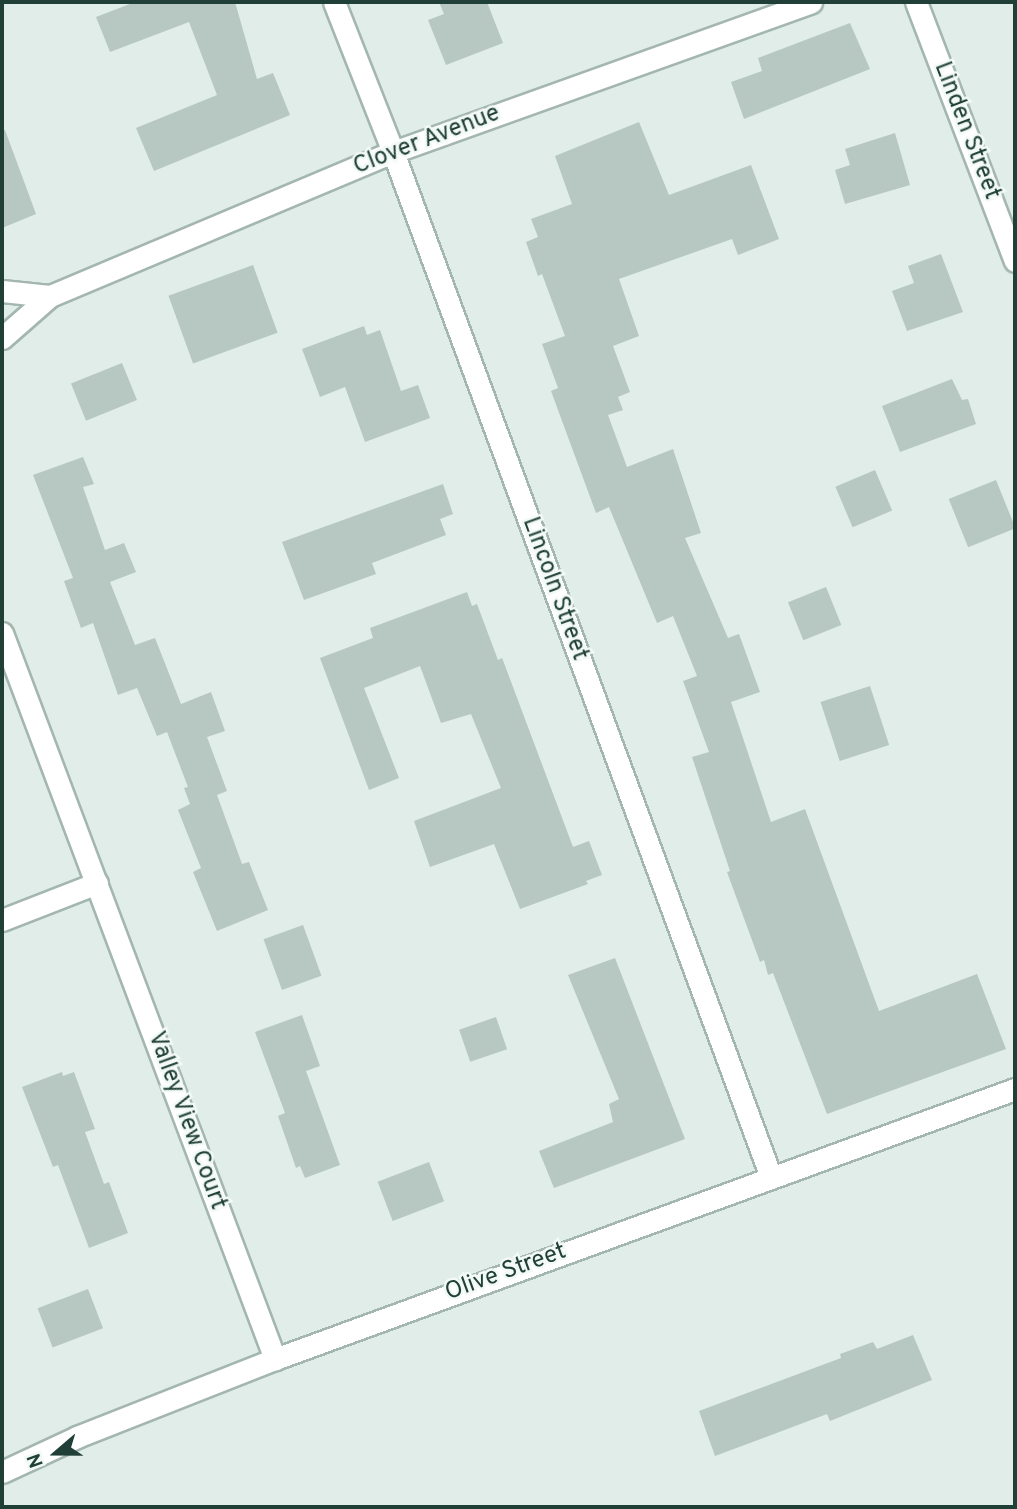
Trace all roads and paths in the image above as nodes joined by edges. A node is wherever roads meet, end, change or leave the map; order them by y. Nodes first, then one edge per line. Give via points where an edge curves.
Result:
1 (334, 2) edge
2 (811, 2) edge
3 (916, 2) edge
4 (393, 152) junction
5 (1015, 261) edge
6 (2, 291) edge
7 (50, 296) junction
8 (2, 338) edge
9 (2, 632) edge
10 (97, 883) junction
11 (2, 920) edge
12 (1015, 1089) edge
13 (771, 1177) junction
14 (275, 1359) junction
15 (2, 1472) edge

1 - 4 street, Lincoln Street
2 - 4 street, Clover Avenue
3 - 5 street, Linden Street
4 - 7 street, Clover Avenue
4 - 13 street, Lincoln Street
6 - 7 street
7 - 8 street
9 - 10 street, Valley View Court
10 - 11 street
10 - 14 street, Valley View Court
12 - 13 street, Olive Street
13 - 14 street, Olive Street
14 - 15 street, Olive Street via 77,1437

